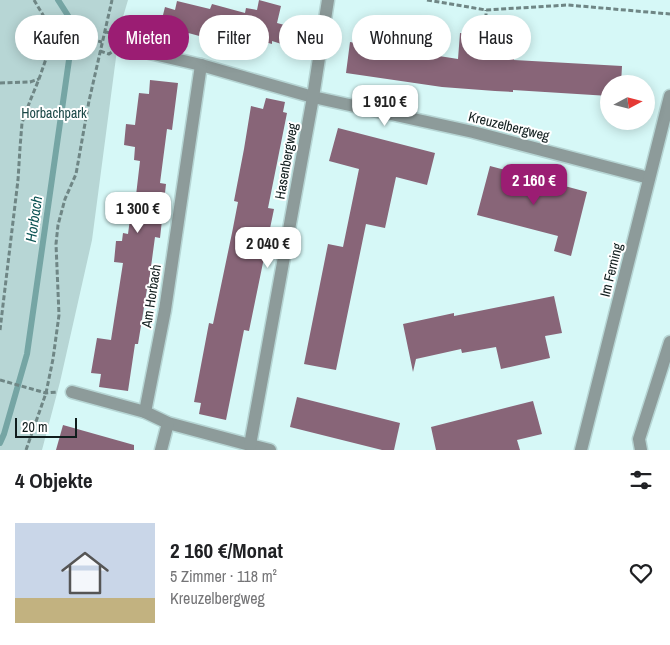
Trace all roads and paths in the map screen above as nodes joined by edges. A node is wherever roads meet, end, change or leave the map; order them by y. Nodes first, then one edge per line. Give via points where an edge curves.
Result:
1 (34, 0) edge
2 (112, 0) edge
3 (328, 0) edge
4 (427, 0) edge
5 (486, 10) junction
6 (670, 14) edge
7 (43, 15) edge
8 (486, 15) edge
9 (98, 41) edge
10 (102, 42) junction
11 (46, 60) edge
12 (177, 60) edge
13 (201, 66) junction
14 (40, 79) junction
15 (0, 83) edge
16 (670, 96) edge
17 (313, 97) junction
18 (649, 178) junction
19 (0, 330) edge
20 (670, 342) edge
21 (0, 380) edge
22 (46, 392) junction
23 (72, 392) dead end
24 (145, 412) junction
25 (168, 423) junction
26 (250, 445) junction
27 (26, 450) edge
28 (161, 450) edge
29 (270, 450) edge
30 (581, 450) edge
31 (641, 450) edge

1 - 7 path
2 - 10 path
3 - 17 street, Hasenbergweg
4 - 5 path
5 - 6 path via 568,5
5 - 8 path
9 - 10 path
10 - 22 path via 76,174 58,225 59,314
11 - 14 path
12 - 13 street, Kreuzelbergweg
13 - 17 street, Kreuzelbergweg
13 - 24 street, Am Horbach via 165,310
14 - 15 path
14 - 19 path via 22,123
16 - 18 street, Im Ferning
17 - 18 street, Kreuzelbergweg via 473,132
17 - 26 street, Hasenbergweg
18 - 30 street, Im Ferning
20 - 31 street via 639,438
21 - 22 path
22 - 27 path
23 - 24 street
24 - 25 street
25 - 26 street
25 - 28 street
26 - 29 street

